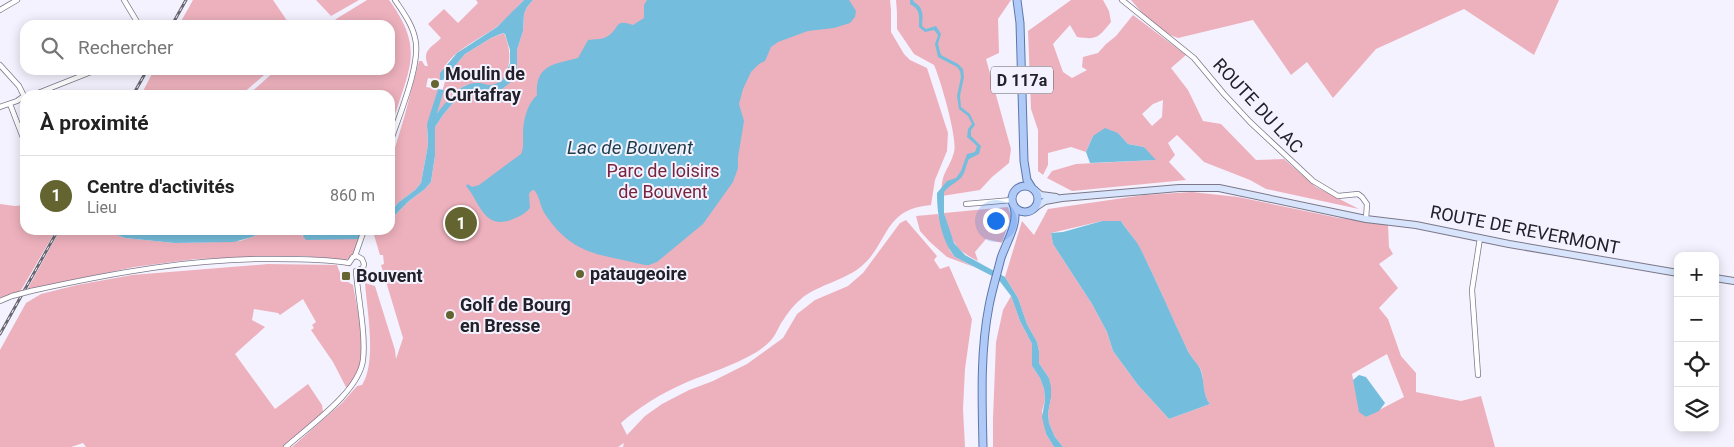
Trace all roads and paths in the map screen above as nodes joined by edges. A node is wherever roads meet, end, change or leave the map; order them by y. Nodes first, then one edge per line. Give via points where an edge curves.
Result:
1 (16, 0) edge
2 (124, 0) edge
3 (395, 0) edge
4 (1017, 0) edge
5 (1122, 0) edge
6 (0, 10) edge
7 (136, 20) edge
8 (0, 65) edge
9 (83, 75) edge
10 (21, 90) edge
11 (46, 90) edge
12 (20, 98) edge
13 (10, 104) junction
14 (0, 107) edge
15 (395, 128) edge
16 (20, 130) edge
17 (1024, 161) junction
18 (1017, 189) junction
19 (1034, 189) junction
20 (1062, 198) junction
21 (966, 204) dead end
22 (1013, 204) junction
23 (1036, 207) junction
24 (1027, 212) junction
25 (1366, 219) junction
26 (1013, 227) junction
27 (362, 235) edge
28 (1480, 238) junction
29 (356, 256) junction
30 (349, 263) junction
31 (356, 272) junction
32 (1674, 272) edge
33 (1719, 279) edge
34 (1734, 281) edge
35 (0, 301) edge
36 (1478, 375) dead end
37 (286, 447) edge
38 (983, 447) edge

1 - 6 street
2 - 7 street
3 - 15 street via 412,28 417,51
4 - 17 main road, D 117a
5 - 25 street, ROUTE DU LAC via 1188,52 1250,122 1313,181 1338,196 1362,196 1367,204
8 - 10 street
9 - 11 street
12 - 13 street
13 - 14 street
13 - 16 street
17 - 18 main road, D 117a
17 - 19 main road, D 117a via 1027,180
18 - 19 main road via 1024,186
18 - 22 main road via 1012,196
19 - 20 street via 1041,195
19 - 23 main road via 1039,198
20 - 23 street via 1045,201
20 - 25 street, ROUTE DE REVERMONT via 1209,187
21 - 22 street
22 - 24 main road via 1020,212
22 - 26 main road
23 - 24 main road
24 - 26 main road
25 - 28 street, ROUTE DE REVERMONT
26 - 38 main road via 1001,258 986,328 982,376
27 - 29 street
28 - 32 street, ROUTE DE REVERMONT
28 - 36 street via 1472,290
29 - 30 street
29 - 31 street via 364,264
30 - 31 street via 351,270
30 - 35 street, bridge via 302,259 218,260 160,266 31,291
31 - 37 street via 363,345 360,373 342,398
33 - 34 street

